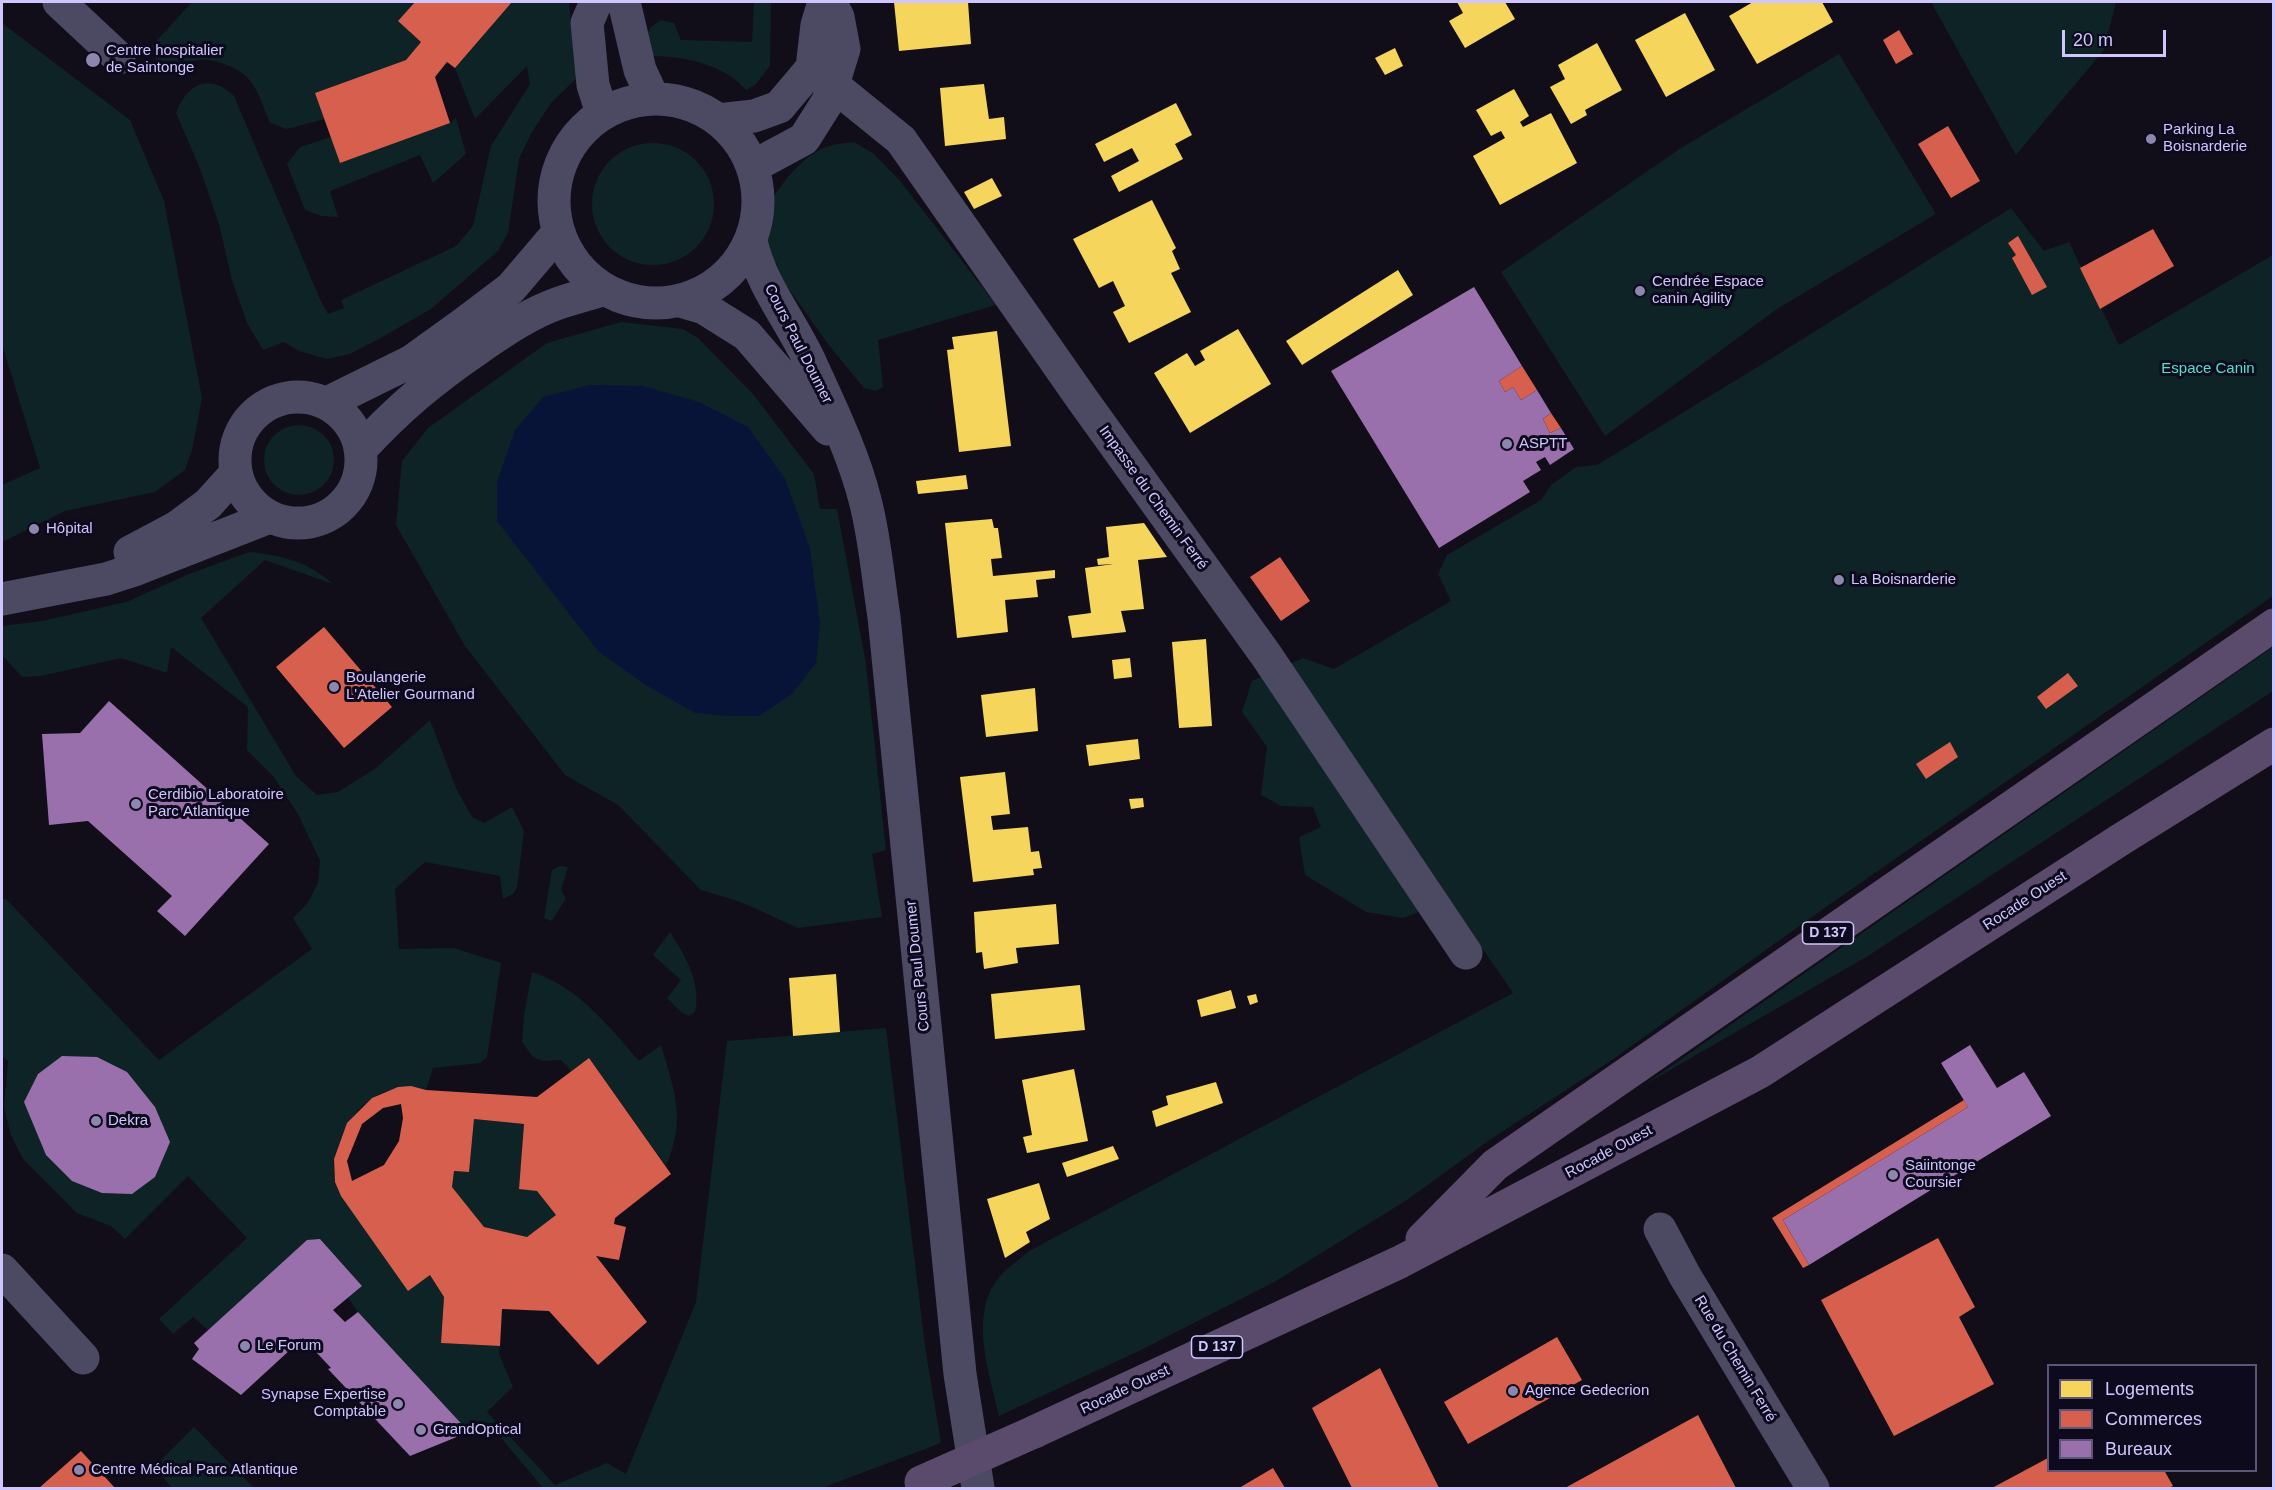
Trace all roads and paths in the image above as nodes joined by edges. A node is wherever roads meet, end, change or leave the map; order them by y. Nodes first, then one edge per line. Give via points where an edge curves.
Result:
1 (59, 2) edge
2 (92, 2) edge
3 (596, 2) edge
4 (624, 2) edge
5 (824, 2) edge
6 (830, 2) edge
7 (823, 77) junction
8 (653, 98) junction
9 (602, 113) junction
10 (718, 120) junction
11 (752, 167) junction
12 (558, 234) junction
13 (751, 241) junction
14 (603, 290) junction
15 (680, 301) junction
16 (327, 403) junction
17 (847, 446) junction
18 (360, 450) junction
19 (236, 473) junction
20 (270, 517) junction
21 (65, 587) junction
22 (2, 599) edge
23 (2274, 625) edge
24 (2274, 744) edge
25 (1466, 953) dead end
26 (1660, 1229) dead end
27 (1400, 1262) junction
28 (2, 1270) edge
29 (83, 1358) dead end
30 (913, 1485) edge
31 (978, 1488) edge
32 (1813, 1488) edge

1 - 2 street via 119,58
3 - 9 street via 587,23 593,85
4 - 8 street via 640,70
5 - 7 street via 817,25
6 - 7 street via 838,17 844,50
7 - 10 street via 779,107 754,116
7 - 11 street via 828,101 804,139
7 - 25 street, Impasse du Chemin Ferré via 901,140 1266,655
8 - 9 street via 626,102
8 - 10 street via 698,107
9 - 12 street via 576,136 559,165 552,199
10 - 11 street via 741,144
11 - 13 street via 759,208
12 - 14 street via 568,256
12 - 16 street via 511,288 462,325 412,361
13 - 15 street via 742,259 714,287
13 - 17 street, Cours Paul Doumer via 756,262 809,361
14 - 15 street via 633,302
14 - 18 street via 558,303 499,334 419,391
15 - 17 street, Cours Paul Doumer via 704,308 747,335 821,422
16 - 18 street via 343,415
16 - 19 street via 293,396 254,413 241,430 235,451
17 - 31 street, Cours Paul Doumer via 865,500 884,617 959,1362
18 - 20 street via 360,472 343,505 313,522 291,523
19 - 20 street via 242,492 254,507
19 - 21 street via 208,504 177,527
20 - 21 street via 137,569
21 - 22 street
23 - 27 main road, D 137 via 1495,1165
24 - 27 main road, Rocade Ouest / D 137 via 1760,1072
26 - 32 street, Rue du Chemin Ferré
27 - 30 main road, Rocade Ouest / D 137, bridge
28 - 29 street

